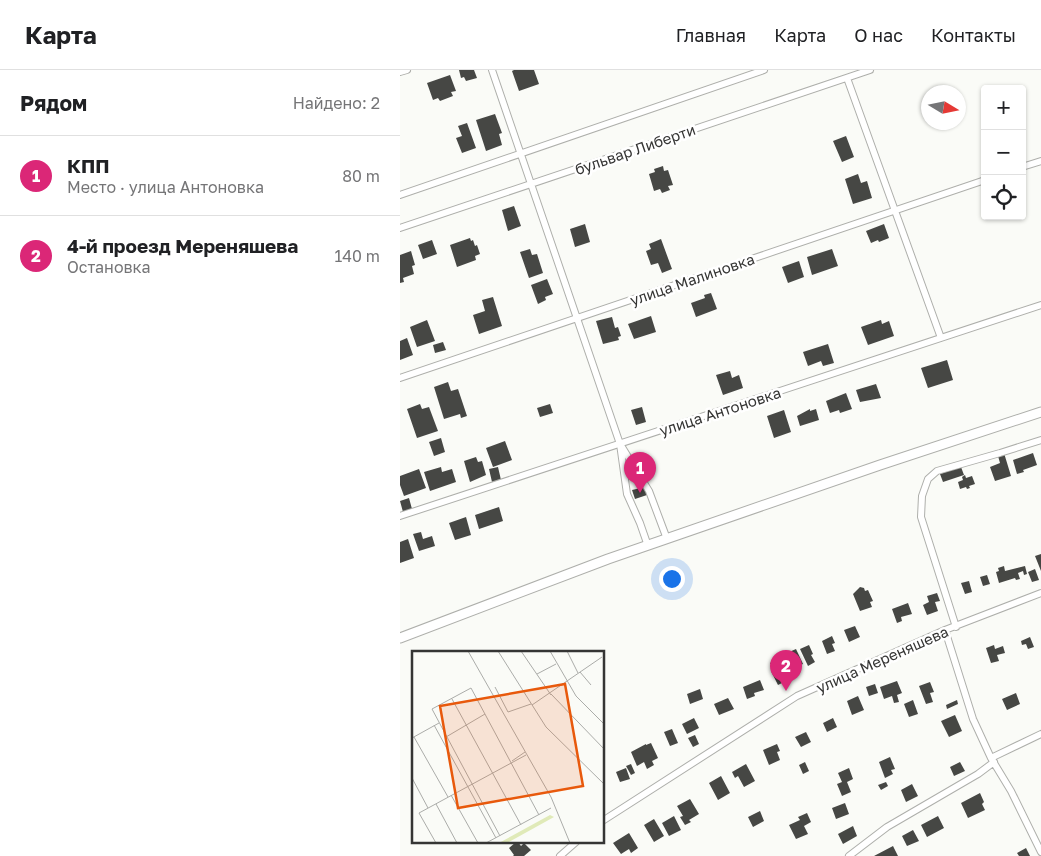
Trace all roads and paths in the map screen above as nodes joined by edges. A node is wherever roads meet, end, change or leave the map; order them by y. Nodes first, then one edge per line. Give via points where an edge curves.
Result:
1 (406, 70) edge
2 (492, 70) edge
3 (764, 70) edge
4 (870, 70) edge
5 (400, 72) edge
6 (847, 78) junction
7 (521, 153) junction
8 (1041, 161) edge
9 (1026, 166) edge
10 (981, 181) edge
11 (532, 184) junction
12 (400, 194) edge
13 (895, 210) junction
14 (400, 228) edge
15 (1041, 305) edge
16 (578, 318) junction
17 (941, 338) junction
18 (400, 378) edge
19 (1041, 412) edge
20 (1041, 440) edge
21 (620, 444) junction
22 (400, 516) edge
23 (667, 539) junction
24 (648, 546) junction
25 (1041, 593) edge
26 (956, 626) junction
27 (945, 630) junction
28 (400, 638) edge
29 (1041, 734) edge
30 (992, 760) junction
31 (605, 819) edge
32 (574, 844) edge
33 (1041, 852) edge
34 (560, 856) edge
35 (848, 856) edge

1 - 5 street
2 - 7 street
3 - 7 street
4 - 6 street, бульвар Либерти
6 - 11 street, бульвар Либерти
6 - 13 street
7 - 11 street
7 - 12 street
8 - 9 street
10 - 13 street, улица Малиновка
11 - 14 street, бульвар Либерти
11 - 16 street
13 - 16 street, улица Малиновка
13 - 17 street
15 - 17 street, улица Антоновка
16 - 18 street, улица Малиновка
16 - 21 street
17 - 21 street, улица Антоновка
19 - 23 street
20 - 26 street via 937,470 928,479 922,496 921,517
21 - 22 street, улица Антоновка
21 - 23 street via 649,491
21 - 24 street via 627,494
23 - 24 street
24 - 28 street
25 - 26 street, улица Мереняшева
26 - 27 street, улица Мереняшева
27 - 30 street via 973,720
27 - 31 street, улица Мереняшева via 798,696
29 - 30 street
30 - 33 street via 1009,786
30 - 35 street via 978,774 887,827
32 - 34 street

